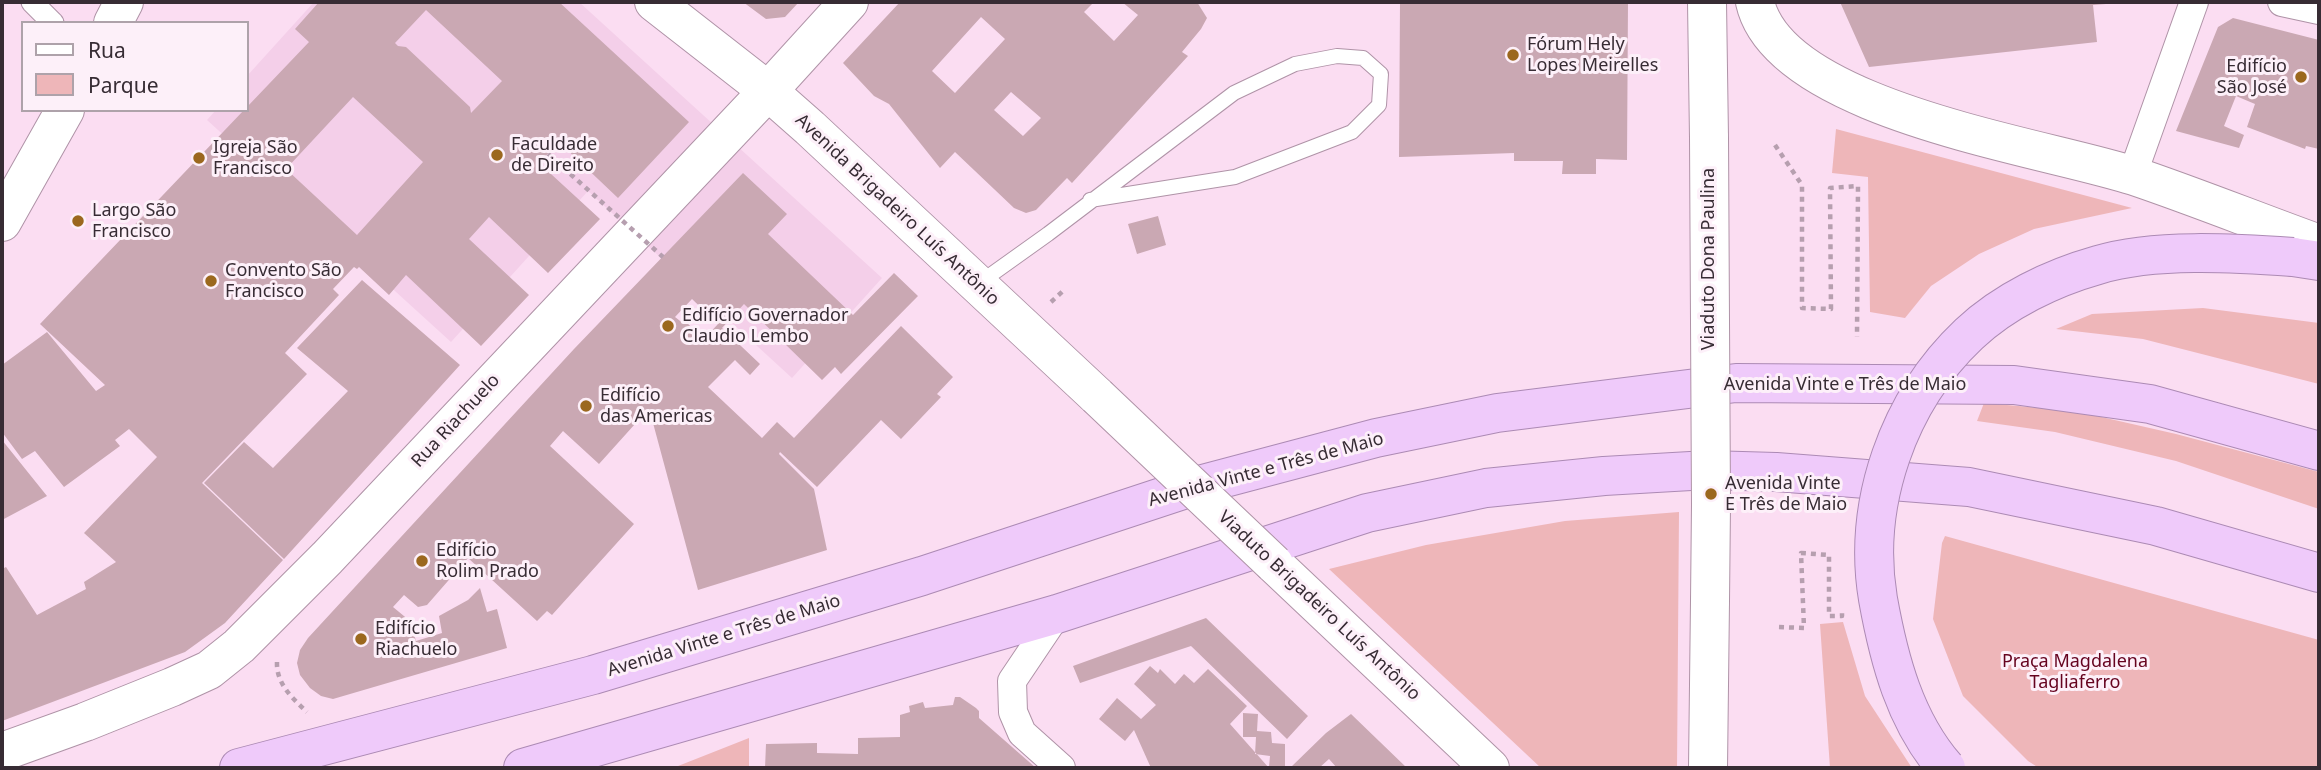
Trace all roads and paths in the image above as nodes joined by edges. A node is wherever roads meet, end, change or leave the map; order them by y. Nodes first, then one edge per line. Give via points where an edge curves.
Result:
1 (32, 2) edge
2 (124, 2) edge
3 (654, 2) edge
4 (849, 2) edge
5 (1707, 2) edge
6 (1755, 2) edge
7 (2194, 2) edge
8 (2282, 2) edge
9 (2319, 10) edge
10 (51, 21) edge
11 (114, 21) edge
12 (768, 92) junction
13 (64, 112) edge
14 (1775, 145) dead end
15 (548, 154) dead end
16 (2132, 176) junction
17 (1090, 200) junction
18 (2, 222) edge
19 (2310, 254) edge
20 (663, 257) dead end
21 (977, 285) junction
22 (1025, 330) joint
23 (1857, 337) dead end
24 (2319, 451) edge
25 (2319, 572) edge
26 (1843, 602) dead end
27 (1057, 614) junction
28 (1779, 627) dead end
29 (278, 659) dead end
30 (307, 713) dead end
31 (2, 752) edge
32 (239, 768) edge
33 (523, 768) edge
34 (1060, 768) edge
35 (1490, 768) edge
36 (1708, 768) edge
37 (1946, 768) edge

1 - 10 street
2 - 11 main road
3 - 12 main road, Avenida Brigadeiro Luís Antônio
4 - 12 main road, Rua Riachuelo
5 - 36 main road, Viaduto Dona Paulina, bridge
6 - 16 main road via 1758,18 1781,46 1813,73 1850,92 1927,121
7 - 16 street
8 - 9 street
12 - 21 main road, Avenida Brigadeiro Luís Antônio
12 - 31 main road, Rua Riachuelo via 239,646 209,670 172,687
13 - 18 main road
14 - 23 path via 1802,185 1802,308 1831,309 1830,188 1858,186
15 - 20 path, bridge
16 - 19 main road
17 - 17 lane via 1234,93 1295,64 1337,56 1363,58 1381,74 1380,105 1352,132 1235,177
17 - 21 lane
19 - 37 highway, bridge via 2141,257 2099,264 2056,279 2007,305 1970,332 1922,392 1900,434 1882,489 1874,565 1896,677 1920,733
21 - 22 main road, Avenida Brigadeiro Luís Antônio
22 - 35 main road, Viaduto Brigadeiro Luís Antônio, bridge
24 - 32 highway, Avenida Vinte e Três de Maio via 2150,404 2014,385 1736,383 1497,413 1376,438 1195,486 922,576 593,675
25 - 27 highway via 2156,526 1969,487 1707,470 1486,488 1367,513
26 - 28 path via 1842,615 1829,616 1829,555 1801,553 1804,628
27 - 33 highway
27 - 34 street via 1012,681 1013,712 1022,733
29 - 30 path via 284,688

